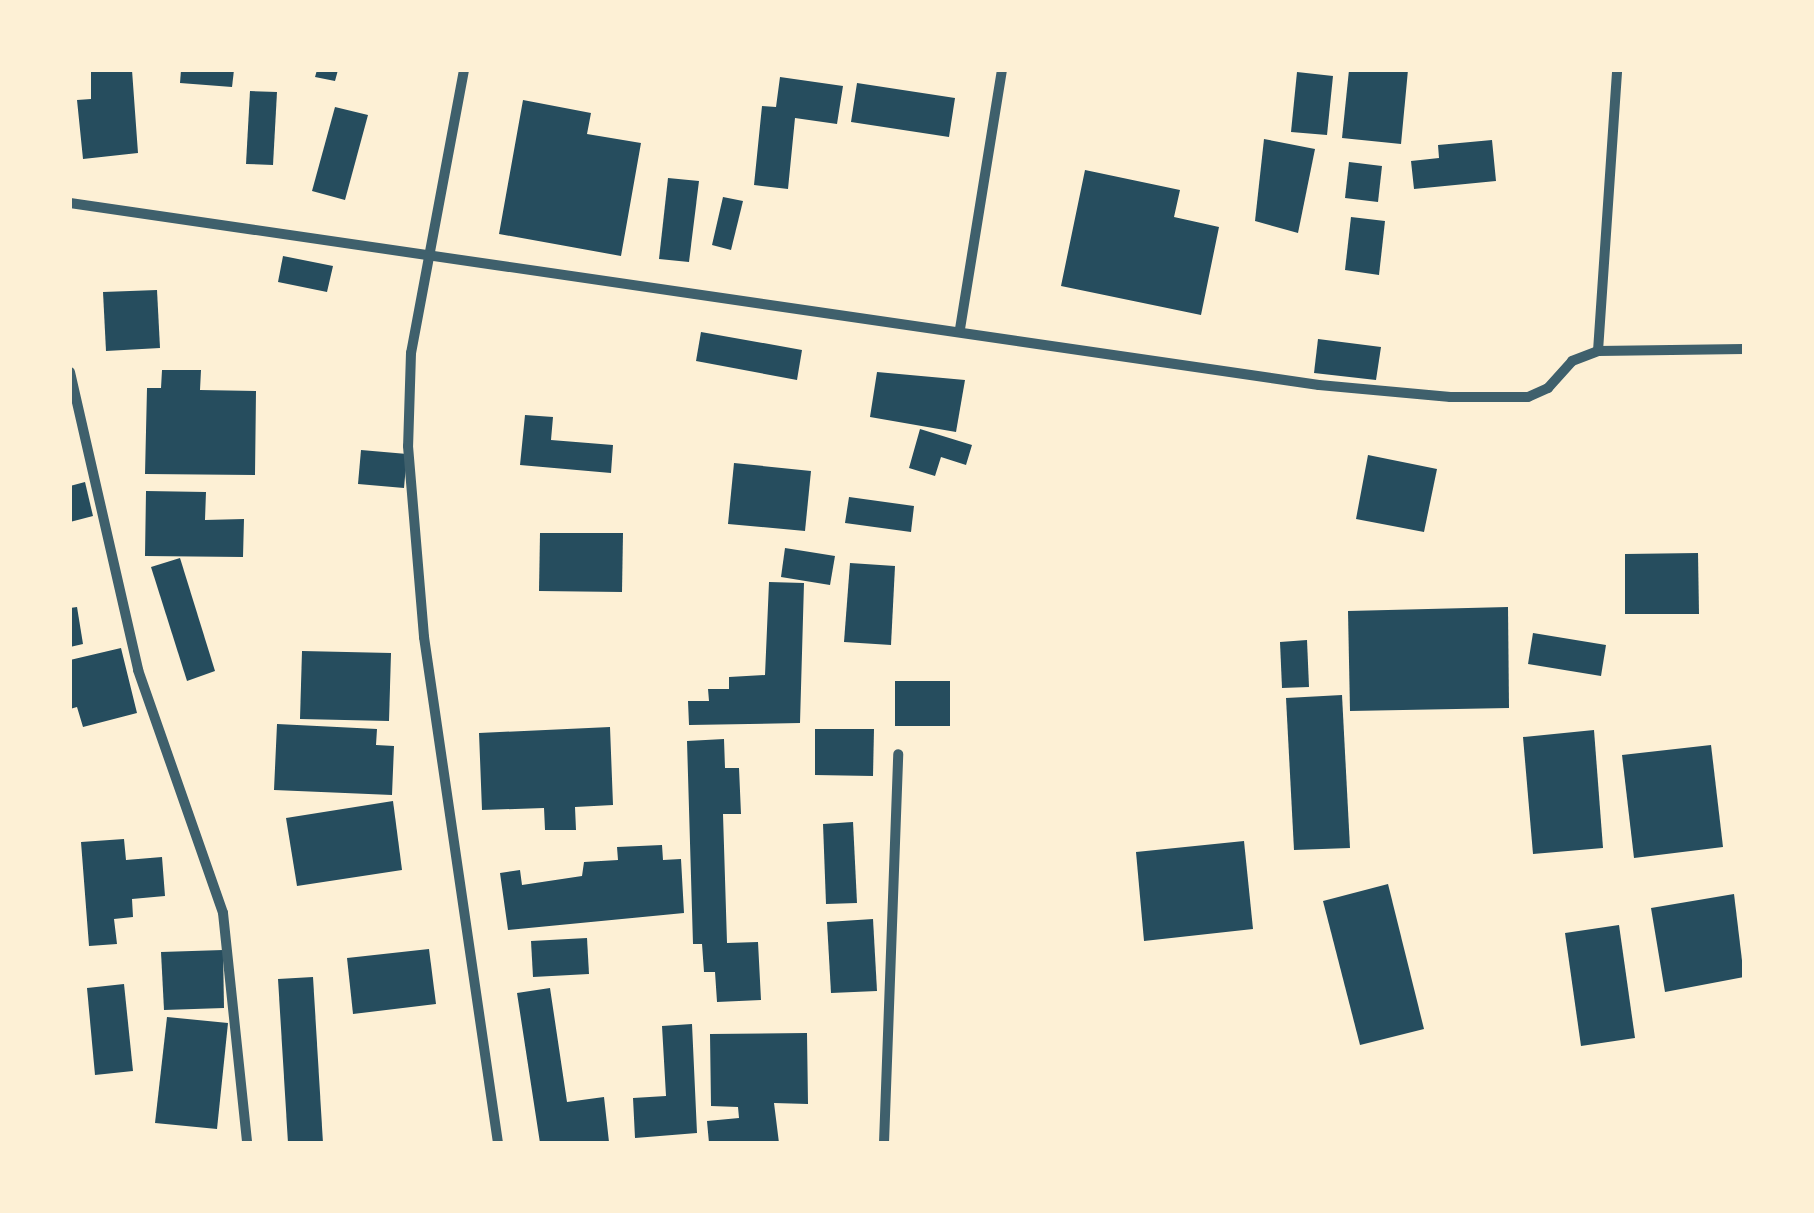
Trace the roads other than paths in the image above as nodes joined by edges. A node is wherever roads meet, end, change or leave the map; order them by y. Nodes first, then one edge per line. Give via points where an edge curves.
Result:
1 (464, 70) edge
2 (1002, 70) edge
3 (1616, 70) edge
4 (70, 204) edge
5 (426, 254) junction
6 (960, 330) junction
7 (1744, 349) edge
8 (1598, 351) junction
9 (70, 372) edge
10 (898, 754) dead end
11 (247, 1143) edge
12 (498, 1143) edge
13 (884, 1143) edge

1 - 5 street
2 - 6 street
3 - 8 street
4 - 5 street
5 - 6 street
5 - 12 street via 411,353 412,522
6 - 8 street via 1450,397 1528,397 1548,388 1572,360
7 - 8 street
9 - 11 street via 138,670 223,913
10 - 13 street

